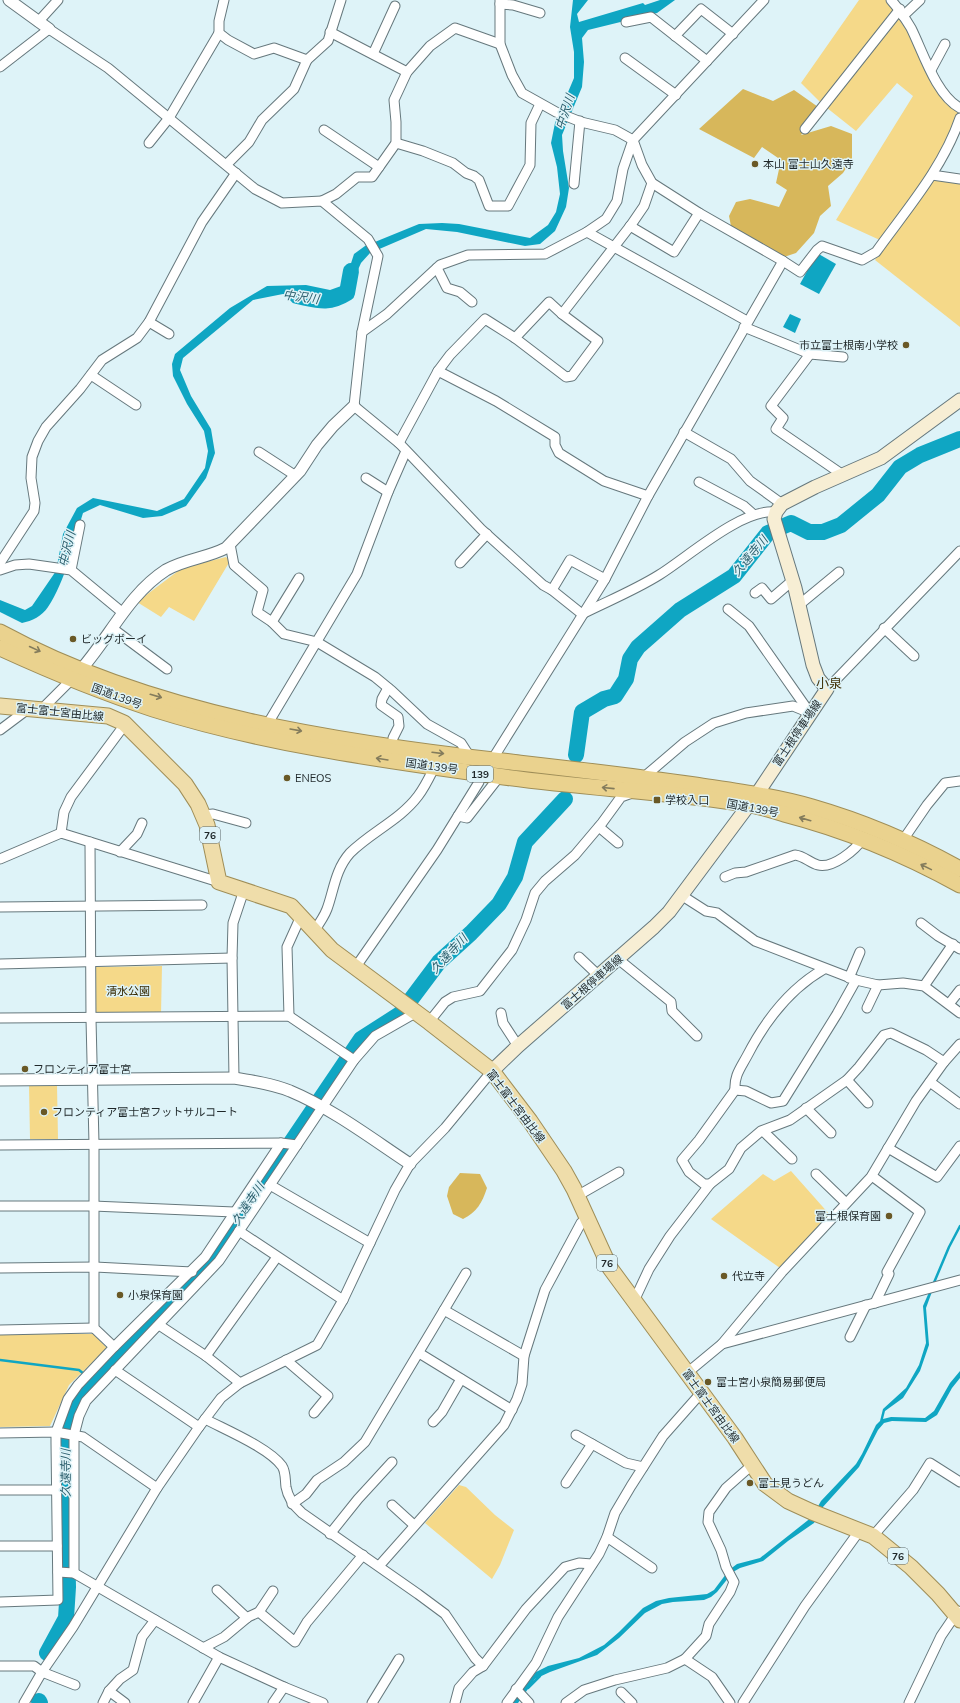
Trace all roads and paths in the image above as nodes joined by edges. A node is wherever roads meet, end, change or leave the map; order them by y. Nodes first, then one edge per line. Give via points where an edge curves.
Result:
1 (9, 0) edge
2 (58, 0) edge
3 (224, 0) edge
4 (341, 0) edge
5 (764, 0) edge
6 (891, 0) edge
7 (920, 0) edge
8 (500, 2) edge
9 (395, 6) dead end
10 (901, 12) junction
11 (540, 13) dead end
12 (38, 22) junction
13 (626, 22) dead end
14 (49, 29) junction
15 (330, 32) junction
16 (220, 33) junction
17 (733, 34) junction
18 (675, 36) junction
19 (500, 44) junction
20 (945, 44) dead end
21 (373, 54) junction
22 (625, 58) dead end
23 (307, 60) junction
24 (708, 61) junction
25 (0, 67) edge
26 (930, 70) junction
27 (407, 72) junction
28 (676, 95) junction
29 (540, 104) junction
30 (960, 108) edge
31 (169, 118) junction
32 (960, 118) edge
33 (576, 120) junction
34 (805, 129) dead end
35 (324, 130) dead end
36 (633, 140) junction
37 (150, 143) dead end
38 (396, 143) junction
39 (227, 164) junction
40 (379, 167) junction
41 (236, 173) junction
42 (932, 175) junction
43 (960, 179) edge
44 (652, 183) junction
45 (574, 184) dead end
46 (322, 201) junction
47 (699, 213) junction
48 (630, 226) junction
49 (587, 232) junction
50 (614, 248) junction
51 (783, 261) junction
52 (437, 268) junction
53 (472, 302) dead end
54 (562, 314) junction
55 (149, 322) junction
56 (745, 324) junction
57 (362, 332) junction
58 (169, 334) dead end
59 (515, 338) junction
60 (810, 354) junction
61 (843, 357) dead end
62 (438, 371) junction
63 (91, 375) junction
64 (960, 400) edge
65 (136, 405) dead end
66 (354, 406) junction
67 (684, 432) junction
68 (399, 443) junction
69 (406, 451) junction
70 (258, 452) dead end
71 (843, 475) junction
72 (296, 476) junction
73 (366, 478) dead end
74 (699, 482) dead end
75 (388, 492) junction
76 (648, 496) junction
77 (777, 511) junction
78 (753, 514) junction
79 (80, 525) dead end
80 (487, 534) junction
81 (230, 544) junction
82 (960, 551) edge
83 (0, 563) edge
84 (460, 563) dead end
85 (0, 570) edge
86 (71, 570) junction
87 (839, 572) dead end
88 (299, 578) dead end
89 (605, 579) junction
90 (792, 581) junction
91 (552, 590) junction
92 (755, 593) dead end
93 (799, 605) junction
94 (728, 609) dead end
95 (123, 612) junction
96 (582, 614) junction
97 (272, 622) junction
98 (112, 628) junction
99 (884, 628) junction
100 (0, 632) edge
101 (317, 642) junction
102 (0, 648) edge
103 (914, 656) dead end
104 (167, 669) dead end
105 (76, 675) junction
106 (388, 688) junction
107 (827, 689) junction
108 (528, 704) junction
109 (0, 706) edge
110 (34, 710) junction
111 (810, 713) junction
112 (124, 723) junction
113 (267, 725) junction
114 (0, 730) edge
115 (393, 738) dead end
116 (499, 756) junction
117 (470, 757) junction
118 (435, 766) junction
119 (499, 777) junction
120 (644, 777) junction
121 (960, 781) edge
122 (479, 782) dead end
123 (636, 791) junction
124 (752, 799) junction
125 (204, 815) junction
126 (458, 816) junction
127 (142, 823) dead end
128 (246, 823) dead end
129 (599, 827) junction
130 (61, 833) junction
131 (863, 838) junction
132 (903, 840) junction
133 (90, 842) junction
134 (618, 843) dead end
135 (120, 852) junction
136 (0, 859) edge
137 (960, 869) edge
138 (725, 877) dead end
139 (219, 882) junction
140 (960, 885) edge
141 (244, 890) junction
142 (682, 895) junction
143 (202, 905) dead end
144 (91, 906) junction
145 (0, 908) edge
146 (301, 916) junction
147 (921, 923) dead end
148 (314, 931) junction
149 (956, 947) edge
150 (860, 952) dead end
151 (579, 957) dead end
152 (232, 958) junction
153 (618, 959) junction
154 (90, 962) junction
155 (0, 964) edge
156 (355, 968) junction
157 (824, 969) junction
158 (599, 976) junction
159 (852, 979) junction
160 (878, 985) junction
161 (924, 986) junction
162 (960, 990) edge
163 (949, 1004) junction
164 (410, 1007) junction
165 (867, 1008) dead end
166 (501, 1013) dead end
167 (960, 1013) edge
168 (289, 1016) junction
169 (233, 1017) junction
170 (0, 1018) edge
171 (91, 1018) junction
172 (429, 1022) junction
173 (697, 1036) dead end
174 (960, 1044) edge
175 (518, 1046) junction
176 (353, 1059) junction
177 (944, 1062) junction
178 (492, 1071) junction
179 (234, 1078) junction
180 (92, 1079) junction
181 (0, 1080) edge
182 (847, 1080) junction
183 (930, 1082) junction
184 (735, 1090) junction
185 (868, 1102) dead end
186 (960, 1104) edge
187 (319, 1105) junction
188 (806, 1108) junction
189 (763, 1131) junction
190 (831, 1133) dead end
191 (94, 1144) junction
192 (289, 1144) junction
193 (0, 1145) edge
194 (960, 1146) edge
195 (888, 1148) junction
196 (792, 1159) dead end
197 (410, 1164) junction
198 (619, 1172) dead end
199 (816, 1174) dead end
200 (872, 1176) junction
201 (710, 1184) junction
202 (270, 1185) junction
203 (577, 1196) junction
204 (846, 1203) junction
205 (0, 1206) edge
206 (93, 1206) junction
207 (234, 1212) junction
208 (587, 1218) junction
209 (240, 1231) junction
210 (370, 1243) junction
211 (277, 1257) junction
212 (95, 1267) junction
213 (0, 1268) edge
214 (466, 1273) dead end
215 (196, 1275) junction
216 (960, 1280) edge
217 (343, 1300) junction
218 (634, 1301) junction
219 (870, 1304) junction
220 (444, 1310) junction
221 (158, 1325) junction
222 (94, 1328) junction
223 (0, 1330) edge
224 (850, 1337) dead end
225 (722, 1344) junction
226 (114, 1347) junction
227 (419, 1353) junction
228 (206, 1356) junction
229 (524, 1356) junction
230 (286, 1360) junction
231 (115, 1370) junction
232 (687, 1373) junction
233 (462, 1379) junction
234 (240, 1382) junction
235 (701, 1393) junction
236 (512, 1410) junction
237 (314, 1413) dead end
238 (205, 1419) junction
239 (433, 1422) dead end
240 (199, 1427) junction
241 (0, 1433) edge
242 (66, 1434) junction
243 (576, 1435) dead end
244 (592, 1444) junction
245 (392, 1462) dead end
246 (752, 1465) junction
247 (643, 1467) junction
248 (566, 1482) dead end
249 (960, 1482) edge
250 (157, 1488) junction
251 (0, 1490) edge
252 (56, 1490) junction
253 (292, 1504) junction
254 (392, 1504) dead end
255 (414, 1525) junction
256 (866, 1533) junction
257 (330, 1534) junction
258 (607, 1537) junction
259 (0, 1546) edge
260 (57, 1546) junction
261 (363, 1555) junction
262 (592, 1564) junction
263 (378, 1566) junction
264 (652, 1568) dead end
265 (66, 1572) junction
266 (97, 1585) junction
267 (217, 1590) dead end
268 (273, 1591) dead end
269 (0, 1602) edge
270 (260, 1612) junction
271 (958, 1614) edge
272 (247, 1618) junction
273 (155, 1620) junction
274 (203, 1648) junction
275 (219, 1657) junction
276 (399, 1659) dead end
277 (684, 1659) junction
278 (0, 1666) edge
279 (483, 1666) junction
280 (42, 1672) junction
281 (75, 1685) dead end
282 (284, 1688) junction
283 (516, 1689) junction
284 (109, 1691) junction
285 (621, 1692) dead end
286 (24, 1703) edge
287 (103, 1703) edge
288 (125, 1703) edge
289 (193, 1703) edge
290 (273, 1703) edge
291 (323, 1703) edge
292 (372, 1703) edge
293 (455, 1703) edge
294 (507, 1703) edge
295 (530, 1703) edge
296 (566, 1703) edge
297 (632, 1703) edge
298 (730, 1703) edge
299 (743, 1703) edge
300 (910, 1703) edge

1 - 12 street
2 - 12 street
3 - 16 street via 220,11
4 - 15 street
5 - 17 street
6 - 10 street
7 - 10 street
8 - 11 street
8 - 19 street
9 - 21 street
10 - 26 street
10 - 34 street
12 - 14 street
13 - 18 street via 651,17
14 - 25 street
14 - 31 street via 108,68
15 - 21 street
15 - 23 street via 328,41
16 - 23 street via 254,54 274,48
16 - 31 street
17 - 18 street via 701,8
17 - 24 street
18 - 24 street
19 - 27 street via 456,28 430,46
19 - 29 street via 522,93
20 - 26 street
21 - 27 street
22 - 28 street
23 - 39 street via 294,89 262,120 249,142
24 - 28 street
26 - 30 street via 940,89 952,104
27 - 38 street via 394,100
28 - 36 street
29 - 33 street
29 - 38 street via 531,123 530,165 508,206 489,206 479,180 453,163
31 - 37 street
31 - 39 street
32 - 42 street via 952,139
33 - 36 street via 615,130
33 - 45 street
35 - 40 street
36 - 44 street
36 - 49 street via 623,169 617,201 606,219
38 - 40 street
39 - 41 street
40 - 46 street via 372,177 357,177 336,194
41 - 46 street via 255,189 282,203
41 - 55 street via 202,222
42 - 43 street
42 - 51 street via 876,252 862,260 822,246 800,272
44 - 47 street
44 - 48 street via 644,206
46 - 57 street via 367,238 378,256
47 - 48 street via 674,252
47 - 51 street
48 - 50 street
49 - 50 street
49 - 52 street via 545,254 468,255
50 - 54 street
50 - 56 street
51 - 56 street
52 - 53 street via 447,288 460,292
52 - 57 street via 387,314
54 - 59 street via 548,302
54 - 59 street via 598,340 572,376 566,377
55 - 58 street
55 - 63 street via 137,338 102,360
56 - 60 street
56 - 67 street
57 - 66 street
59 - 62 street via 484,319
60 - 61 street
60 - 71 street via 771,406 783,418 776,429
62 - 68 street
62 - 76 street via 496,401 555,437 559,453 604,481
63 - 65 street
63 - 83 street via 46,427 38,441 32,457 34,511
64 - 71 main road via 881,458
66 - 68 street
66 - 72 street via 317,445
67 - 76 street
67 - 77 street via 731,459
68 - 69 street
69 - 75 street
69 - 80 street
70 - 72 street
71 - 77 main road
72 - 81 street
73 - 75 street
74 - 78 street via 744,506
75 - 101 street via 357,574
76 - 89 street
77 - 78 street
77 - 90 main road, 富士根停車場線 via 782,549
78 - 96 street via 715,536 658,576
79 - 86 street
80 - 84 street
80 - 91 street via 543,585
81 - 95 street via 214,554 168,569 143,589
81 - 97 street via 234,564 263,590 257,612
82 - 99 street
85 - 86 street via 29,564
86 - 95 street
87 - 93 street
88 - 97 street
89 - 91 street via 570,560
89 - 96 street
90 - 92 street via 771,599 762,588
90 - 93 main road, 富士根停車場線
91 - 96 street
93 - 107 main road, 富士根停車場線 via 813,665 818,678
94 - 111 street via 749,626
95 - 98 street
96 - 108 street
97 - 101 street via 284,634
98 - 104 street
98 - 105 street
99 - 103 street
99 - 107 street
100 -> 105 highway, 国道139号 / 139
101 - 106 street
101 - 113 street
102 - 105 highway, 国道139号 / 139
105 - 110 street
105 -> 113 highway, 国道139号 / 139
118 -> 105 highway, 国道139号 / 139 via 384,760 217,727 153,709
106 - 115 street via 381,705 398,717 399,726
106 - 117 street via 427,724 462,743
107 - 111 main road, 富士根停車場線
108 - 116 street
108 - 116 street via 529,712
109 - 110 main road, 富士富士宮由比線 / 76
110 - 112 main road, 富士富士宮由比線 / 76 via 108,716
110 - 114 street
111 - 120 street via 793,706 746,713 714,723 685,742
111 - 124 main road, 富士根停車場線
112 - 125 main road, 富士富士宮由比線 / 76 via 185,784
112 - 130 street via 71,797 64,812
113 -> 117 highway, 国道139号 / 139 via 377,745
116 - 117 highway, 国道139号 / 139
116 - 120 highway, 国道139号 / 139
118 - 119 highway, 国道139号 / 139
118 - 148 street via 412,803 350,854 334,882 326,911
123 -> 119 highway, 国道139号 / 139
119 - 126 street via 467,818
120 - 124 highway, 国道139号 / 139
121 - 132 street via 944,783
122 - 126 street
123 - 124 highway, 国道139号 / 139
123 - 129 street via 622,797
131 -> 124 highway, 国道139号 / 139
124 - 132 highway, 国道139号 / 139 via 811,807
124 - 142 main road, 富士根停車場線
125 - 128 street via 212,814
125 - 139 main road, 富士富士宮由比線 / 76
126 - 156 street
127 - 135 street via 137,834
129 - 134 street
129 - 172 street via 575,855 535,893 512,950 480,991 453,997 445,1002
130 - 133 street
130 - 136 street
131 - 138 street via 860,844 831,865 816,865 795,855
140 -> 131 highway, 国道139号 / 139
132 - 137 highway, 国道139号 / 139
133 - 135 street
133 - 144 street
135 - 139 street
139 - 141 main road, 富士富士宮由比線 / 76
141 - 146 main road, 富士富士宮由比線 / 76 via 291,906
141 - 152 street via 233,923
142 - 153 main road, 富士根停車場線 via 654,927
142 - 157 street via 706,911 717,913 755,941
143 - 144 street
144 - 145 street
144 - 154 street
146 - 148 main road, 富士富士宮由比線 / 76
146 - 168 street via 287,947
147 - 149 street
148 - 156 main road, 富士富士宮由比線 / 76 via 323,942
149 - 161 street
150 - 159 street
151 - 158 street
152 - 154 street
152 - 169 street
153 - 158 main road, 富士根停車場線
153 - 173 street via 671,1002 672,1011
154 - 155 street
154 - 171 street
156 - 164 main road, 富士富士宮由比線 / 76
157 - 159 street
157 - 184 street via 793,991 763,1027 734,1080
158 - 175 main road, 富士根停車場線
159 - 160 street
159 - 184 street via 837,1014 783,1101 771,1103 746,1091
160 - 161 street via 903,983
160 - 165 street
161 - 163 street
162 - 163 street
163 - 167 street
164 - 172 main road, 富士富士宮由比線 / 76
164 - 176 street via 375,1036
166 - 175 street via 503,1023
168 - 169 street
168 - 176 street
169 - 171 street
169 - 179 street
170 - 171 street
171 - 180 street
172 - 178 main road, 富士富士宮由比線 / 76
174 - 177 street
175 - 178 main road, 富士根停車場線
176 - 187 street
177 - 182 street via 891,1033 884,1035
177 - 183 street
178 - 197 street via 445,1128
178 - 203 main road, 富士富士宮由比線 / 76 via 530,1121
179 - 180 street
179 - 187 street via 264,1083
180 - 181 street
180 - 191 street
182 - 185 street
182 - 188 street
183 - 186 street
183 - 195 street
184 - 201 street via 682,1160 689,1172 704,1184
187 - 192 street
187 - 197 street
188 - 189 street via 790,1120
188 - 190 street
189 - 196 street
189 - 201 street via 740,1148 729,1169
191 - 192 street
191 - 193 street
191 - 206 street
192 - 202 street
192 - 207 street
194 - 195 street via 937,1176
195 - 200 street
197 - 210 street
198 - 203 street
199 - 204 street
200 - 204 street
200 - 219 street via 920,1212 887,1272 889,1274
201 - 218 street via 670,1236 649,1269
202 - 209 street
202 - 210 street
203 - 208 main road, 富士富士宮由比線 / 76
204 - 225 street via 782,1272
205 - 206 street
206 - 207 street
206 - 212 street
207 - 215 street
208 - 218 main road, 富士富士宮由比線 / 76 via 610,1268
208 - 229 street via 581,1223 545,1290
209 - 211 street
209 - 215 street via 219,1261
210 - 217 street
211 - 217 street
211 - 228 street
212 - 213 street
212 - 215 street
212 - 222 street
214 - 220 street
215 - 221 street
215 - 226 street
216 - 219 street
217 - 230 street via 317,1345
218 - 232 main road, 富士富士宮由比線 / 76
219 - 224 street
219 - 225 street
220 - 227 street
220 - 229 street
221 - 228 street
221 - 231 street
222 - 223 street
222 - 226 street
225 - 232 street
226 - 242 street via 68,1399
227 - 233 street
227 - 253 street via 365,1442 344,1462 317,1480 306,1494
228 - 234 street
229 - 236 street via 522,1384
230 - 234 street
230 - 237 street via 328,1396
231 - 240 street
231 - 242 street via 86,1401
232 - 235 main road, 富士富士宮由比線 / 76
233 - 236 street
233 - 239 street
234 - 238 street via 221,1398
235 - 246 main road, 富士富士宮由比線 / 76
235 - 247 street via 663,1436
236 - 255 street via 504,1426
238 - 240 street
238 - 253 street via 273,1456 286,1477
240 - 250 street
241 - 242 street
242 - 250 street via 83,1437
242 - 252 street
242 - 265 street
243 - 244 street
244 - 247 street via 626,1463
244 - 248 street
245 - 257 street
246 - 256 main road, 富士富士宮由比線 / 76 via 764,1484 788,1501
246 - 277 street via 726,1488 709,1512 708,1522 734,1582 709,1624 706,1636
247 - 258 street via 615,1513
249 - 256 street via 930,1463 913,1490
250 - 266 street
251 - 252 street
252 - 260 street
253 - 257 street
254 - 255 street
255 - 263 street
256 - 271 main road, 富士富士宮由比線 / 76 via 911,1567
256 - 299 street via 801,1612
257 - 261 street
258 - 262 street
258 - 264 street
259 - 260 street
260 - 265 street
261 - 263 street
261 - 270 street via 307,1622 295,1642
262 - 279 street via 579,1563 565,1567 526,1609
262 - 283 street via 558,1617 536,1663
263 - 279 street via 445,1614
265 - 266 street
265 - 269 street via 58,1600
266 - 273 street
266 - 280 street via 73,1627
267 - 272 street
268 - 270 street
270 - 272 street
271 - 300 street via 941,1636
272 - 274 street via 224,1637
273 - 274 street
273 - 284 street via 142,1637 133,1670
274 - 275 street
275 - 282 street
275 - 289 street
276 - 292 street
277 - 296 street via 667,1668 584,1690
277 - 298 street via 712,1677
278 - 280 street via 34,1666
279 - 293 street via 473,1672 459,1688
280 - 281 street
280 - 286 street
282 - 290 street
282 - 291 street
283 - 294 street
283 - 295 street
284 - 287 street
284 - 288 street
285 - 297 street

